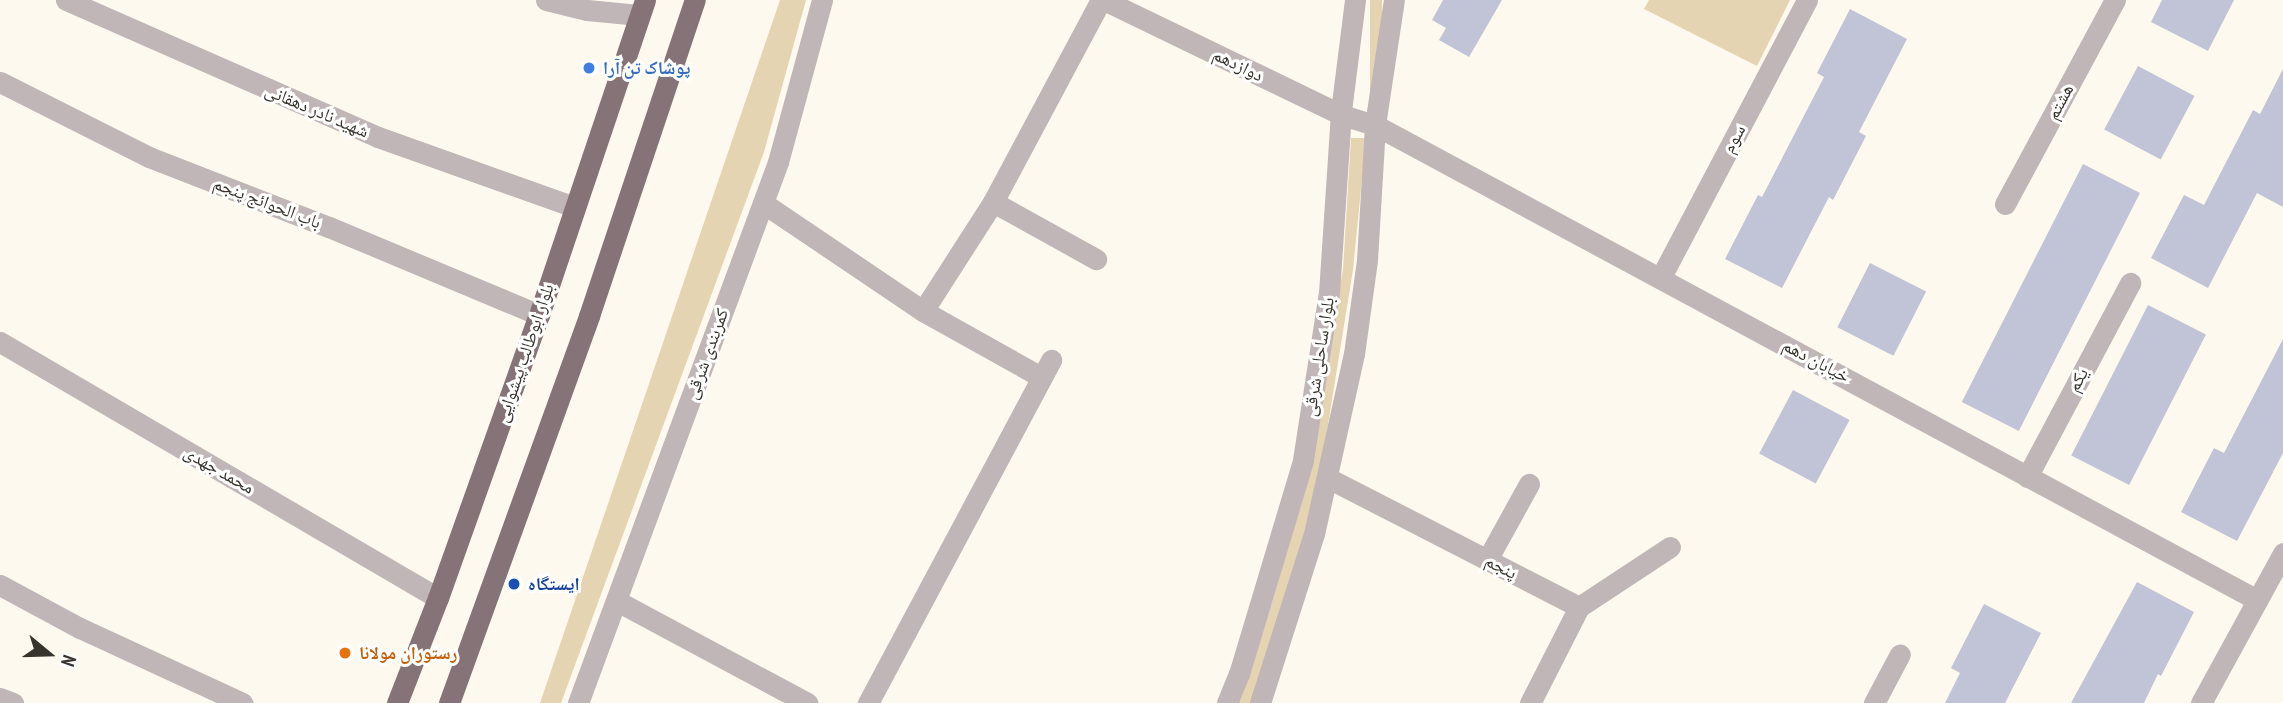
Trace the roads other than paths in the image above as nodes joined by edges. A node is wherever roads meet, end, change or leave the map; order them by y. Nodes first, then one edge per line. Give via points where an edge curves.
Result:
1 (66, 0) edge
2 (546, 0) edge
3 (695, 0) edge
4 (822, 0) edge
5 (1103, 0) edge
6 (1356, 0) edge
7 (1394, 0) edge
8 (1807, 0) edge
9 (2115, 0) edge
10 (642, 8) edge
11 (0, 82) edge
12 (1342, 115) junction
13 (1375, 125) junction
14 (993, 202) junction
15 (763, 203) junction
16 (2005, 204) dead end
17 (575, 206) junction
18 (1096, 259) dead end
19 (1661, 277) junction
20 (2130, 283) dead end
21 (923, 311) junction
22 (539, 315) junction
23 (0, 342) edge
24 (2027, 477) junction
25 (1328, 478) junction
26 (1529, 484) dead end
27 (1670, 547) dead end
28 (2283, 553) edge
29 (1487, 560) junction
30 (0, 585) edge
31 (438, 598) junction
32 (2257, 600) junction
33 (617, 601) junction
34 (1579, 607) junction
35 (1900, 654) dead end
36 (0, 698) edge
37 (13, 703) edge
38 (242, 703) edge
39 (397, 703) edge
40 (449, 703) edge
41 (578, 703) edge
42 (807, 703) edge
43 (868, 703) edge
44 (1227, 703) edge
45 (1260, 703) edge
46 (1530, 703) edge
47 (1874, 703) edge
48 (2201, 703) edge

1 - 17 street, شهید نادر دهقانی via 378,137
2 - 10 street via 587,10
3 - 40 highway via 589,316
4 - 15 street, کمربندی شرقی
5 - 12 street, دوازدهم
5 - 14 street
6 - 12 street, بلوار ساحلی شرقی
7 - 13 street, بلوار ساحلی شرقی
8 - 19 street, سوم
9 - 16 street, هشتم
10 - 17 highway, بلوار ابوطالب پیشوایی
11 - 22 street, باب الحوائج پنجم via 149,157
12 - 13 street, دوازدهم
12 - 44 street, بلوار ساحلی شرقی via 1329,293 1303,460
13 - 19 street, خیابان دهم
13 - 25 street, بلوار ساحلی شرقی via 1367,260 1354,354
14 - 18 street
14 - 21 street
15 - 21 street
15 - 33 street, کمربندی شرقی
17 - 22 highway, بلوار ابوطالب پیشوایی
19 - 24 street, خیابان دهم
20 - 24 street, یکم
21 - 43 street via 1046,369
22 - 31 highway, بلوار ابوطالب پیشوایی
23 - 31 street, محمد جهدی
24 - 32 street, خیابان دهم
25 - 29 street, پنجم
25 - 45 street, بلوار ساحلی شرقی
26 - 29 street
27 - 34 street
28 - 32 street
29 - 34 street, پنجم
30 - 38 street via 80,628
31 - 39 highway, بلوار ابوطالب پیشوایی
32 - 48 street
33 - 41 street, کمربندی شرقی
33 - 42 street
34 - 46 street
35 - 47 street
36 - 37 street

